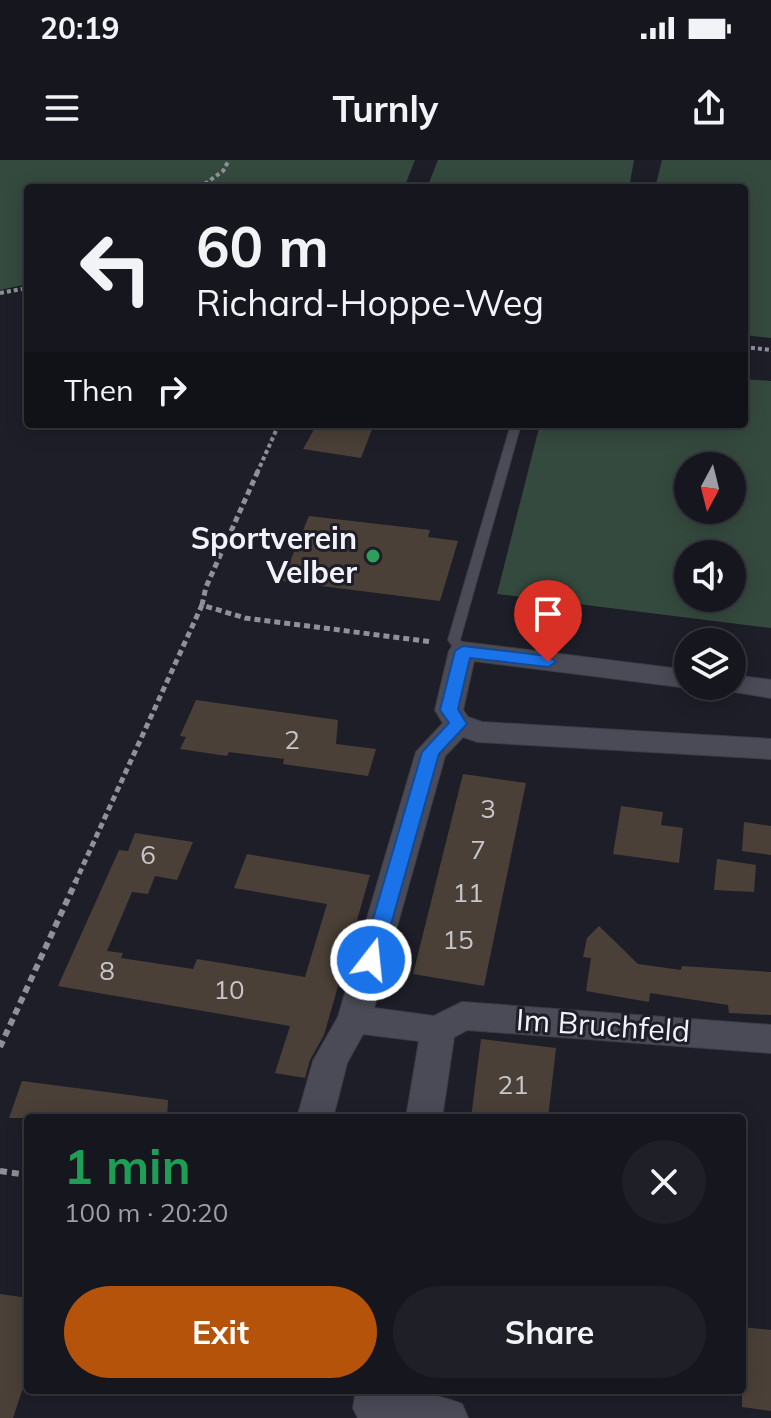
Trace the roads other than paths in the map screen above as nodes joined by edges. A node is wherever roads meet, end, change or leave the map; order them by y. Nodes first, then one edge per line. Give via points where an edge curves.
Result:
1 (515, 428) edge
2 (463, 651) junction
3 (674, 677) edge
4 (746, 686) edge
5 (771, 689) edge
6 (458, 724) junction
7 (771, 749) edge
8 (354, 1019) junction
9 (438, 1030) junction
10 (771, 1039) edge
11 (316, 1114) edge
12 (425, 1114) edge
13 (374, 1405) edge
14 (447, 1418) edge

1 - 2 lane via 454,640
2 - 3 street
2 - 6 street via 449,710
4 - 5 street
6 - 7 street via 478,732
6 - 8 street via 431,752
8 - 9 street
8 - 11 street via 330,1061
9 - 10 street, Im Bruchfeld via 462,1016
9 - 12 street
13 - 14 street

